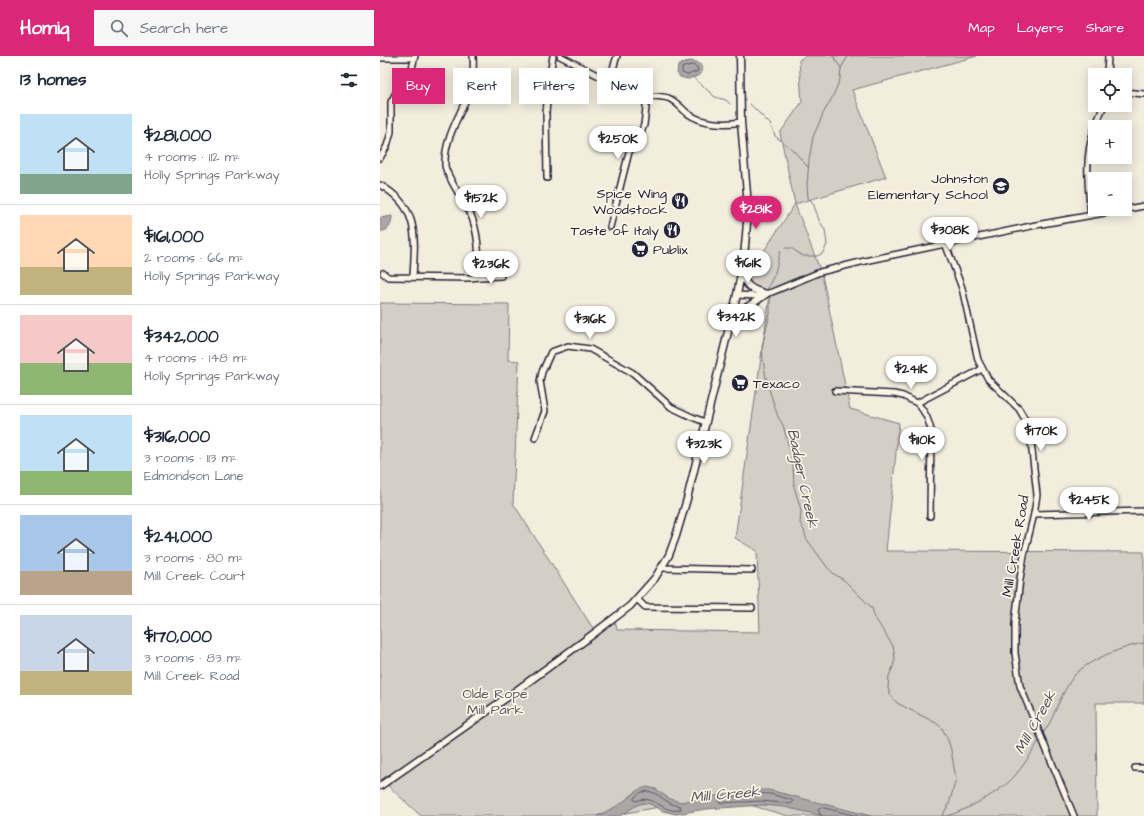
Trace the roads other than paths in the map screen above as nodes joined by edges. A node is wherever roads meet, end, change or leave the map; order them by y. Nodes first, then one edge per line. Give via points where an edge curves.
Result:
1 (474, 56) edge
2 (553, 56) edge
3 (560, 56) edge
4 (617, 56) edge
5 (740, 56) edge
6 (1108, 56) edge
7 (414, 57) edge
8 (380, 58) edge
9 (613, 68) edge
10 (1108, 68) edge
11 (597, 75) edge
12 (1132, 93) edge
13 (1144, 94) edge
14 (653, 97) edge
15 (646, 104) edge
16 (741, 122) junction
17 (380, 143) edge
18 (387, 146) junction
19 (380, 158) edge
20 (547, 178) dead end
21 (380, 185) edge
22 (1144, 206) edge
23 (1132, 208) edge
24 (1088, 216) edge
25 (610, 227) dead end
26 (945, 244) junction
27 (742, 270) junction
28 (383, 273) dead end
29 (501, 276) dead end
30 (413, 277) junction
31 (479, 277) junction
32 (766, 294) junction
33 (737, 295) junction
34 (731, 318) junction
35 (982, 369) junction
36 (835, 391) dead end
37 (917, 403) junction
38 (705, 422) junction
39 (535, 438) dead end
40 (1144, 511) edge
41 (1034, 514) junction
42 (930, 516) dead end
43 (662, 568) junction
44 (752, 570) dead end
45 (637, 599) junction
46 (752, 608) dead end
47 (1135, 768) dead end
48 (1144, 768) edge
49 (380, 786) edge
50 (1074, 816) edge

1 - 31 street via 474,72 450,138 445,167 471,215 479,255
2 - 20 street via 546,113
3 - 11 street
4 - 9 street
5 - 16 main road
6 - 10 street
7 - 8 street
7 - 18 street via 411,72 391,102 391,132
12 - 13 street
14 - 16 street via 672,100 692,116 709,122
15 - 25 street via 642,132 629,152
16 - 27 main road via 747,200 747,232
17 - 18 street
18 - 19 street
21 - 30 street via 402,202 409,213 414,227
22 - 23 street
24 - 26 street
26 - 32 street via 820,272
26 - 35 street, Mill Creek Road via 962,288 974,348
27 - 32 main road via 750,288
27 - 33 main road
28 - 30 street via 388,277
29 - 31 street
30 - 31 street
32 - 33 street via 752,297
32 - 34 main road
33 - 34 main road
34 - 38 main road
35 - 37 street
35 - 41 street, Mill Creek Road via 1020,409 1026,421 1036,479
36 - 37 street via 894,394
37 - 42 street via 927,417 931,430
38 - 39 street via 671,407 633,373 620,365 590,349 568,346 551,352 542,372 540,381 545,411
38 - 43 main road via 676,536
40 - 41 street
41 - 50 street, Mill Creek Road via 1024,555 1015,623 1015,653 1020,686
43 - 44 street
43 - 45 main road
45 - 46 street via 645,607
45 - 49 main road via 509,696
47 - 48 street

